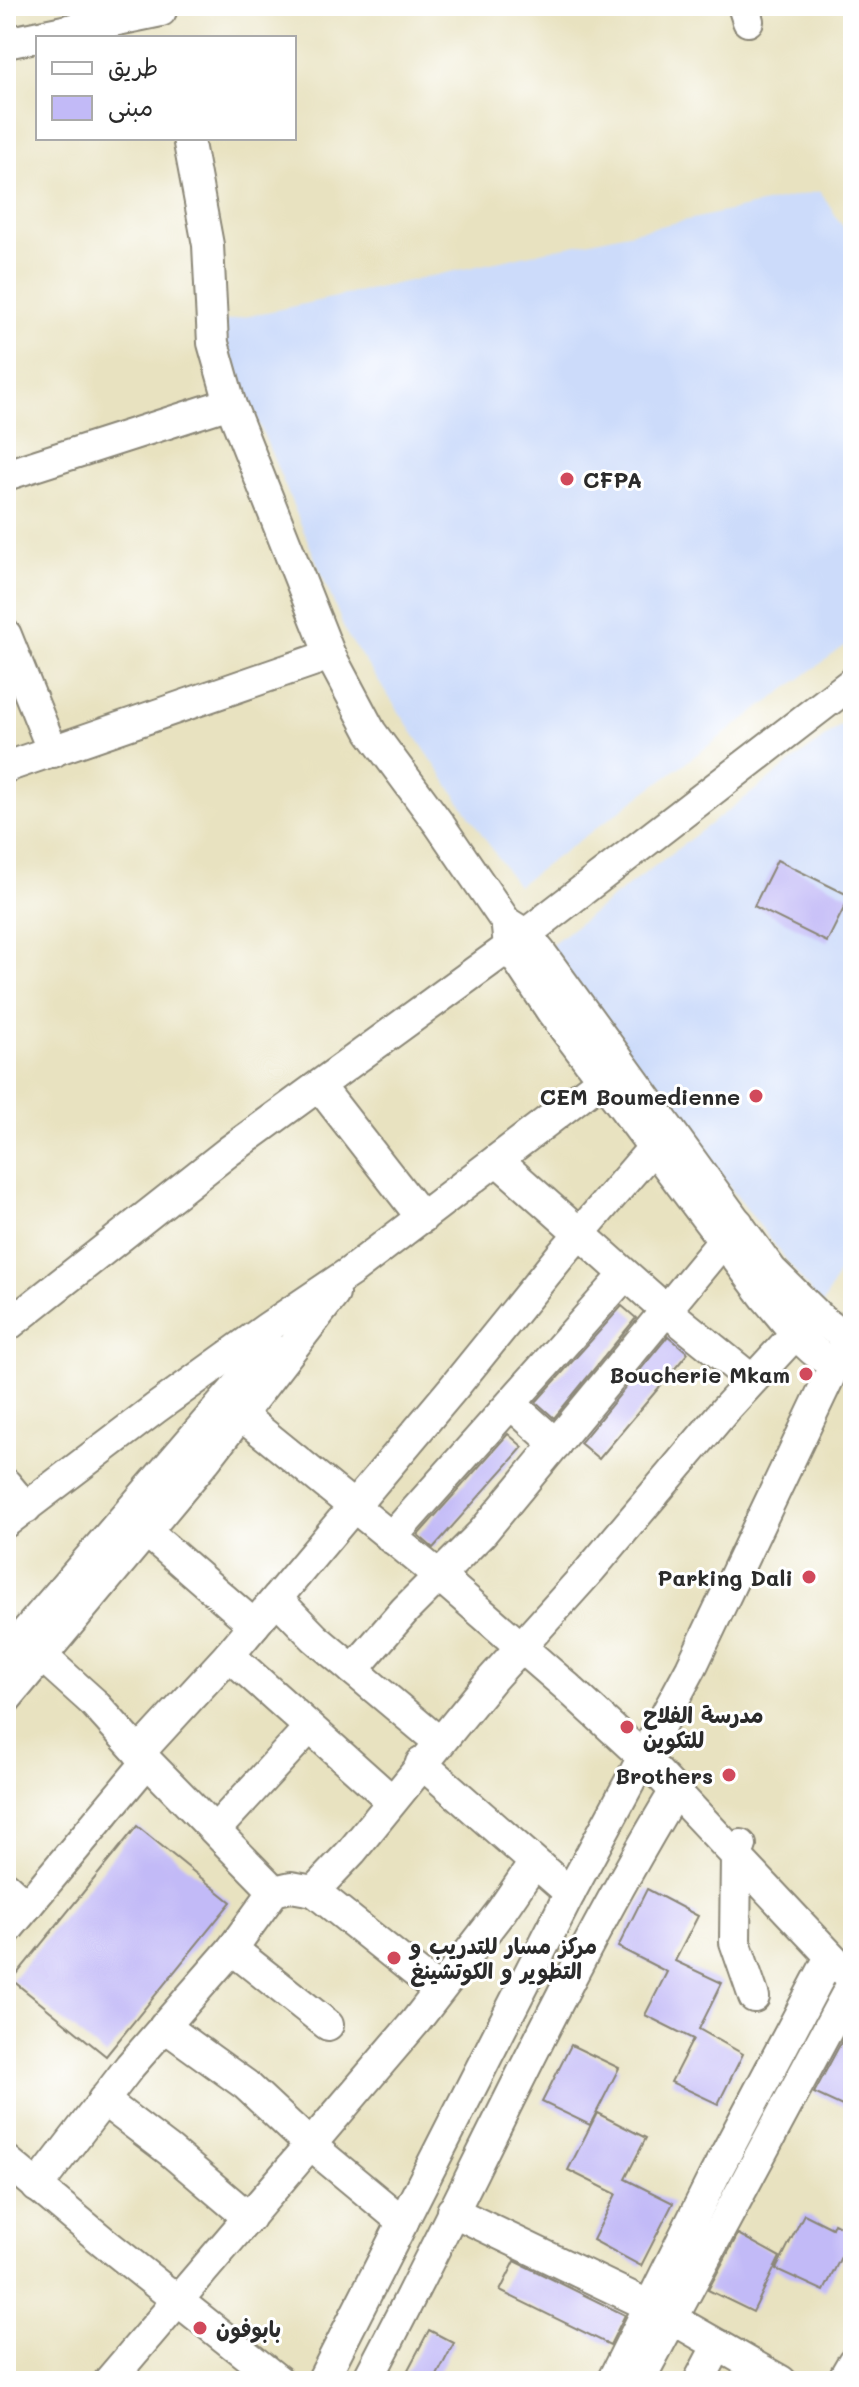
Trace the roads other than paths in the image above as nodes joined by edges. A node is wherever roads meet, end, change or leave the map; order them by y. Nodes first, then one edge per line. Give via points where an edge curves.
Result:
1 (163, 18) edge
2 (50, 36) edge
3 (36, 38) edge
4 (6, 43) edge
5 (188, 140) edge
6 (230, 403) junction
7 (6, 475) edge
8 (6, 635) edge
9 (330, 655) junction
10 (853, 682) edge
11 (53, 752) junction
12 (6, 767) edge
13 (513, 934) junction
14 (612, 1072) junction
15 (320, 1087) junction
16 (653, 1148) junction
17 (497, 1160) junction
18 (422, 1218) junction
19 (731, 1232) junction
20 (579, 1234) junction
21 (350, 1272) junction
22 (625, 1275) junction
23 (317, 1295) junction
24 (667, 1311) junction
25 (6, 1327) edge
26 (796, 1333) junction
27 (848, 1347) edge
28 (752, 1380) junction
29 (511, 1404) junction
30 (156, 1408) junction
31 (242, 1416) junction
32 (187, 1444) junction
33 (556, 1444) junction
34 (6, 1484) edge
35 (353, 1507) junction
36 (16, 1515) edge
37 (147, 1532) junction
38 (391, 1538) junction
39 (438, 1575) junction
40 (81, 1588) junction
41 (277, 1599) junction
42 (254, 1625) junction
43 (521, 1647) junction
44 (6, 1655) edge
45 (229, 1655) junction
46 (42, 1656) junction
47 (353, 1670) junction
48 (6, 1699) edge
49 (309, 1728) junction
50 (647, 1747) junction
51 (430, 1753) junction
52 (143, 1758) junction
53 (675, 1791) junction
54 (391, 1800) junction
55 (216, 1829) junction
56 (740, 1848) junction
57 (534, 1863) junction
58 (274, 1891) junction
59 (314, 1891) junction
60 (570, 1893) junction
61 (16, 1896) edge
62 (6, 1931) edge
63 (232, 1949) junction
64 (842, 1955) edge
65 (853, 1981) edge
66 (438, 1990) junction
67 (754, 1997) dead end
68 (328, 2025) dead end
69 (164, 2026) junction
70 (103, 2100) junction
71 (309, 2144) junction
72 (6, 2160) edge
73 (37, 2187) junction
74 (452, 2211) junction
75 (249, 2218) junction
76 (403, 2222) junction
77 (179, 2299) junction
78 (660, 2314) junction
79 (718, 2345) junction
80 (853, 2362) edge
81 (109, 2381) edge
82 (279, 2381) edge
83 (322, 2381) edge
84 (367, 2381) edge
85 (612, 2381) edge
86 (639, 2381) edge
87 (699, 2381) edge
88 (781, 2381) edge
89 (842, 2381) edge

1 - 2 street
3 - 4 street
5 - 6 street via 208,245 213,343
6 - 7 street
6 - 9 street
8 - 11 street
9 - 11 street
9 - 13 street via 371,732
10 - 13 street
11 - 12 street
13 - 14 street via 541,953
13 - 15 street
14 - 16 street
14 - 17 street
14 - 19 street
15 - 18 street
15 - 25 street via 229,1151
16 - 19 street
16 - 20 street
17 - 18 street
17 - 20 street
18 - 21 street
19 - 24 street
19 - 26 street via 766,1298
19 - 27 street
20 - 22 street
20 - 35 street
21 - 23 street
21 - 31 street
22 - 24 street
22 - 29 street
23 - 30 street
23 - 32 street
24 - 28 street
24 - 33 street
26 - 27 street via 819,1354
26 - 28 street
27 - 50 street
28 - 43 street
29 - 33 street
29 - 38 street
30 - 32 street
30 - 36 street
31 - 35 street
31 - 37 street
32 - 40 street
33 - 39 street via 482,1533
34 - 36 street
35 - 38 street
35 - 41 street
37 - 40 street
37 - 42 street
38 - 39 street
39 - 43 street
39 - 47 street
40 - 44 street
40 - 46 street
41 - 42 street
41 - 47 street
42 - 45 street
43 - 50 street
43 - 51 street
45 - 49 street
45 - 52 street
46 - 48 street
46 - 52 street
47 - 51 street
49 - 54 street
49 - 55 street
50 - 53 street
50 - 56 street
50 - 60 street
51 - 54 street
51 - 57 street
52 - 55 street
52 - 61 street
53 - 56 street
53 - 74 street via 580,1960
54 - 59 street
55 - 58 street
56 - 64 street
56 - 67 street via 735,1942
57 - 60 street
57 - 66 street
58 - 59 street
58 - 63 street
59 - 66 street
60 - 76 street
61 - 62 street
63 - 68 street
63 - 69 street
64 - 65 street
64 - 78 street via 714,2176
65 - 78 street
66 - 71 street
69 - 70 street
69 - 71 street via 246,2085
70 - 73 street
70 - 75 street
71 - 75 street
71 - 76 street
72 - 73 street
73 - 77 street
74 - 78 street
74 - 84 street
75 - 77 street
76 - 83 street
77 - 81 street
77 - 82 street
78 - 79 street
78 - 85 street
78 - 86 street
79 - 87 street
79 - 88 street
80 - 89 street

